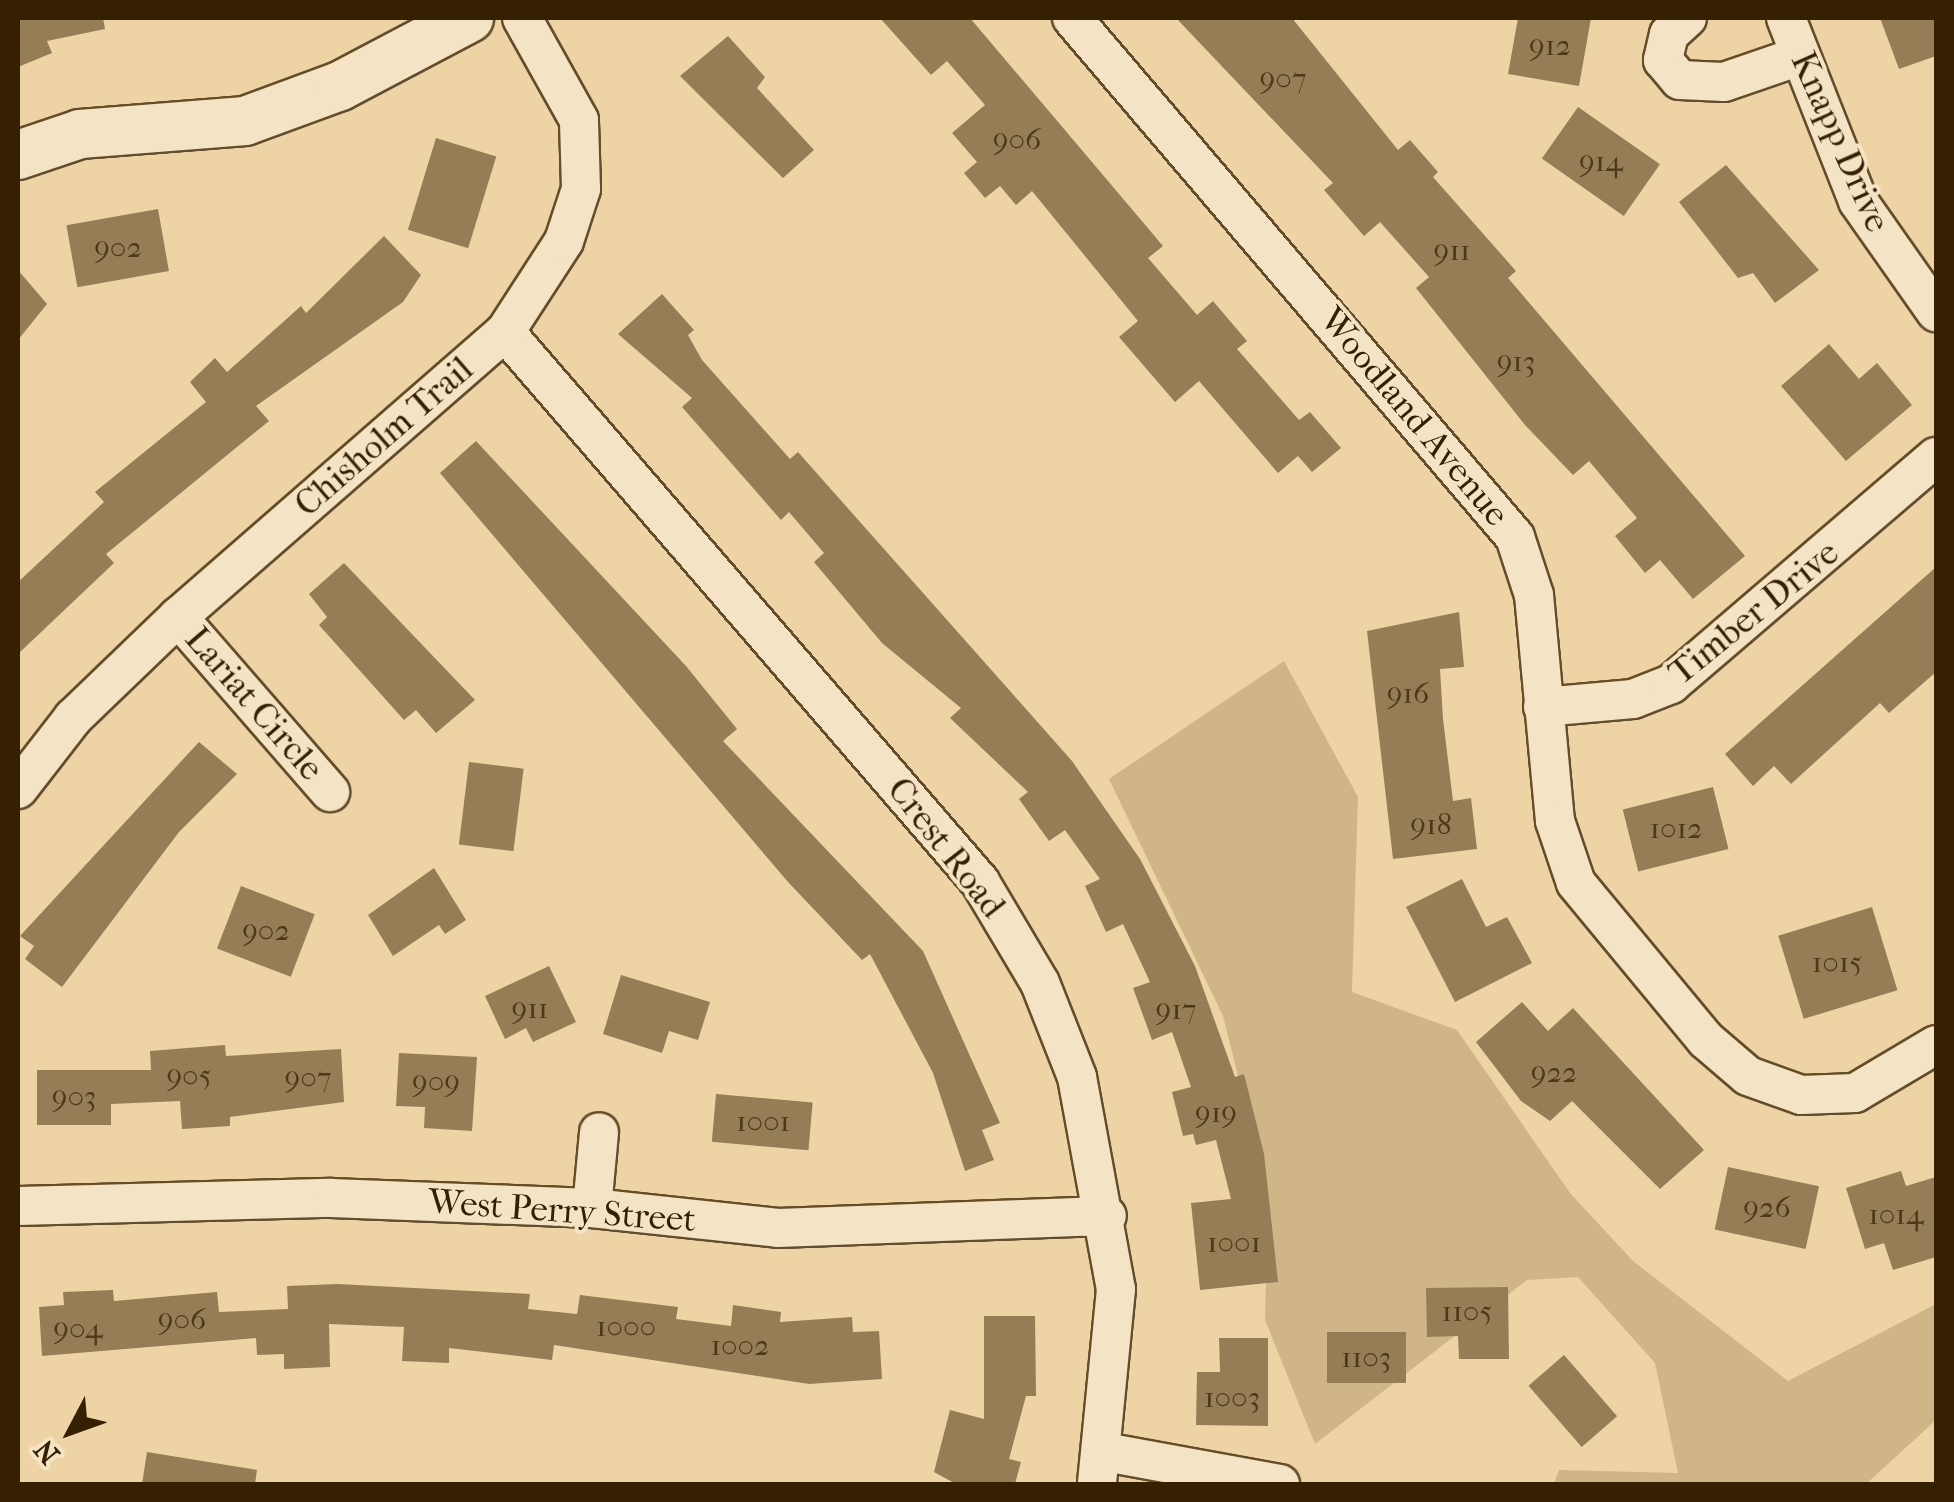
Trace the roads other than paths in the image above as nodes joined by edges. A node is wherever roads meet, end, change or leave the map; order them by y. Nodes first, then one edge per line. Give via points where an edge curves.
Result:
1 (469, 18) edge
2 (522, 18) edge
3 (1072, 18) edge
4 (1687, 18) edge
5 (1786, 18) edge
6 (1800, 56) junction
7 (18, 156) edge
8 (1936, 312) edge
9 (505, 332) junction
10 (1936, 457) edge
11 (178, 616) junction
12 (1543, 707) junction
13 (18, 789) edge
14 (330, 792) dead end
15 (1936, 1044) edge
16 (600, 1132) dead end
17 (18, 1206) edge
18 (592, 1208) junction
19 (1107, 1216) junction
20 (1101, 1468) edge
21 (1280, 1484) edge

1 - 7 street via 340,86 244,120 80,134
2 - 9 street, Chisholm Trail via 579,120 581,189 564,241
3 - 12 street, Woodland Avenue via 1515,537 1534,596
4 - 6 street via 1669,34 1663,60 1680,80 1724,82
5 - 6 street, Knapp Drive
6 - 8 street, Knapp Drive via 1858,201
9 - 11 street, Chisholm Trail
9 - 19 street, Crest Road via 980,882 1040,983 1071,1062
10 - 12 street, Timber Drive via 1671,684 1633,699
11 - 13 street, Chisholm Trail via 73,718
11 - 14 street, Lariat Circle
12 - 15 street, Woodland Avenue via 1556,821 1576,883 1706,1040 1748,1076 1801,1095 1855,1093
16 - 18 street
17 - 18 street, West Perry Street via 332,1198
18 - 19 street, West Perry Street via 778,1228
19 - 20 street, Crest Road via 1116,1289
20 - 21 street

